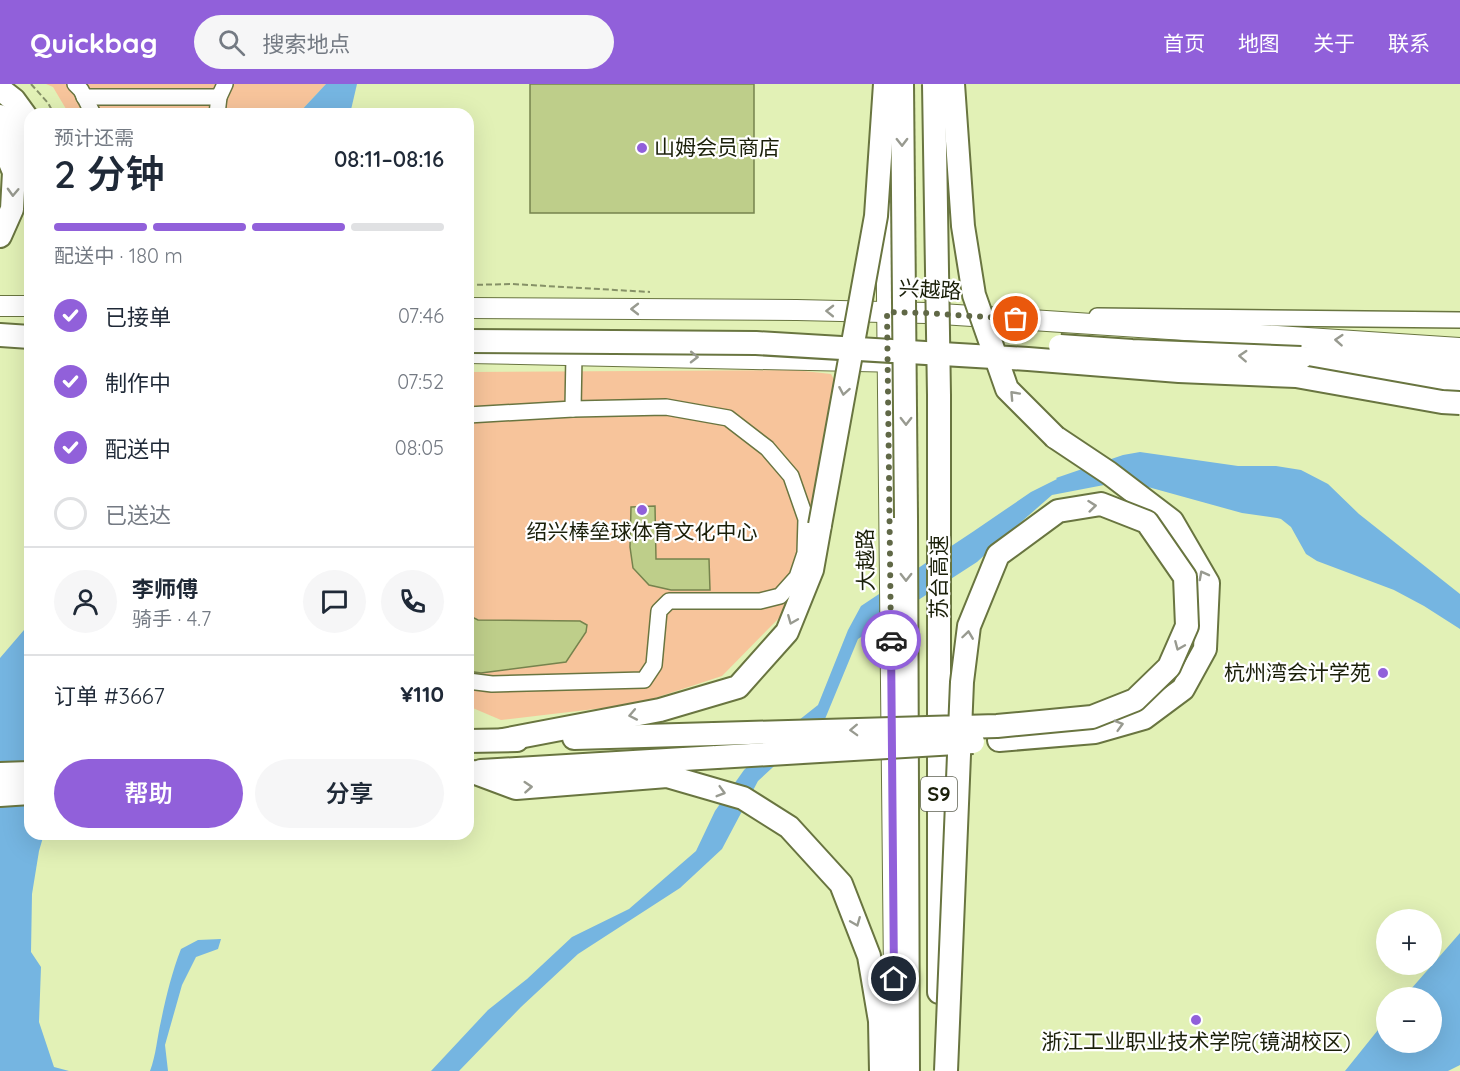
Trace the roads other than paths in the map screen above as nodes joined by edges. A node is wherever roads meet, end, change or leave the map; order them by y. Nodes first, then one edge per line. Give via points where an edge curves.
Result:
1 (885, 84) edge
2 (902, 84) edge
3 (934, 84) edge
4 (944, 84) edge
5 (953, 84) edge
6 (0, 89) edge
7 (80, 90) edge
8 (222, 91) edge
9 (90, 108) edge
10 (218, 108) edge
11 (24, 114) edge
12 (0, 116) edge
13 (2, 145) edge
14 (24, 155) edge
15 (0, 236) edge
16 (0, 306) edge
17 (24, 306) edge
18 (474, 308) edge
19 (887, 312) junction
20 (946, 314) junction
21 (1460, 320) edge
22 (474, 327) edge
23 (24, 338) edge
24 (474, 341) edge
25 (1, 342) edge
26 (24, 344) edge
27 (1460, 348) edge
28 (474, 353) edge
29 (1460, 354) edge
30 (574, 355) junction
31 (888, 362) junction
32 (947, 364) junction
33 (1460, 366) edge
34 (1299, 367) junction
35 (1460, 382) edge
36 (1460, 394) edge
37 (1460, 403) edge
38 (573, 409) junction
39 (474, 415) edge
40 (474, 682) edge
41 (503, 740) junction
42 (474, 741) edge
43 (474, 772) edge
44 (24, 773) edge
45 (474, 773) edge
46 (0, 774) edge
47 (24, 794) edge
48 (0, 795) edge
49 (881, 1071) edge
50 (895, 1071) edge
51 (908, 1071) edge
52 (939, 1071) edge
53 (946, 1071) edge
54 (952, 1071) edge

1 - 19 main road, 大越路
1 -> 41 highway, bridge via 874,227 812,570 787,632 738,687 660,710
2 -> 51 highway, 苏台高速 / S9, bridge
3 - 52 highway, 苏台高速 / S9, bridge via 939,395
4 - 20 main road
43 -> 5 highway, bridge via 1095,732 1144,718 1183,689 1205,648 1208,583 1172,521 1055,437 1007,389 974,295 963,226
6 - 11 highway
7 - 8 street
7 - 9 street
8 - 10 street
12 - 14 highway
13 -> 15 highway via 14,172 12,209
16 - 17 main road
19 -> 18 main road, 兴越路
19 - 20 main road, 兴越路
19 - 31 main road, 大越路
20 - 21 street
27 -> 20 main road, 兴越路
20 - 32 main road
34 -> 22 highway, bridge via 1143,351 756,330
23 - 25 highway
24 - 34 highway, bridge via 756,343 1179,371
25 - 26 main road
28 - 30 main road
29 - 34 highway
30 -> 31 main road
30 - 38 street
31 - 32 main road
31 - 50 main road, 大越路
32 - 36 main road
32 - 54 main road
33 - 34 highway
34 - 35 highway, bridge
34 - 37 highway, bridge
38 - 39 street
38 - 40 street via 666,407 728,418 736,424 767,448 791,476 806,519 805,553 797,577 780,596 760,601 669,601 659,611 654,665 644,681
41 - 42 highway
53 -> 41 highway, bridge via 960,729 960,717 969,626 998,555 1058,511 1101,504 1147,522 1185,577 1187,626 1170,667 1135,700 1092,717 997,726 973,726 962,727 950,727 938,727
44 - 46 highway
45 -> 49 highway via 516,788 667,776 742,798 789,827 841,884 869,956 880,1021
47 - 48 highway

